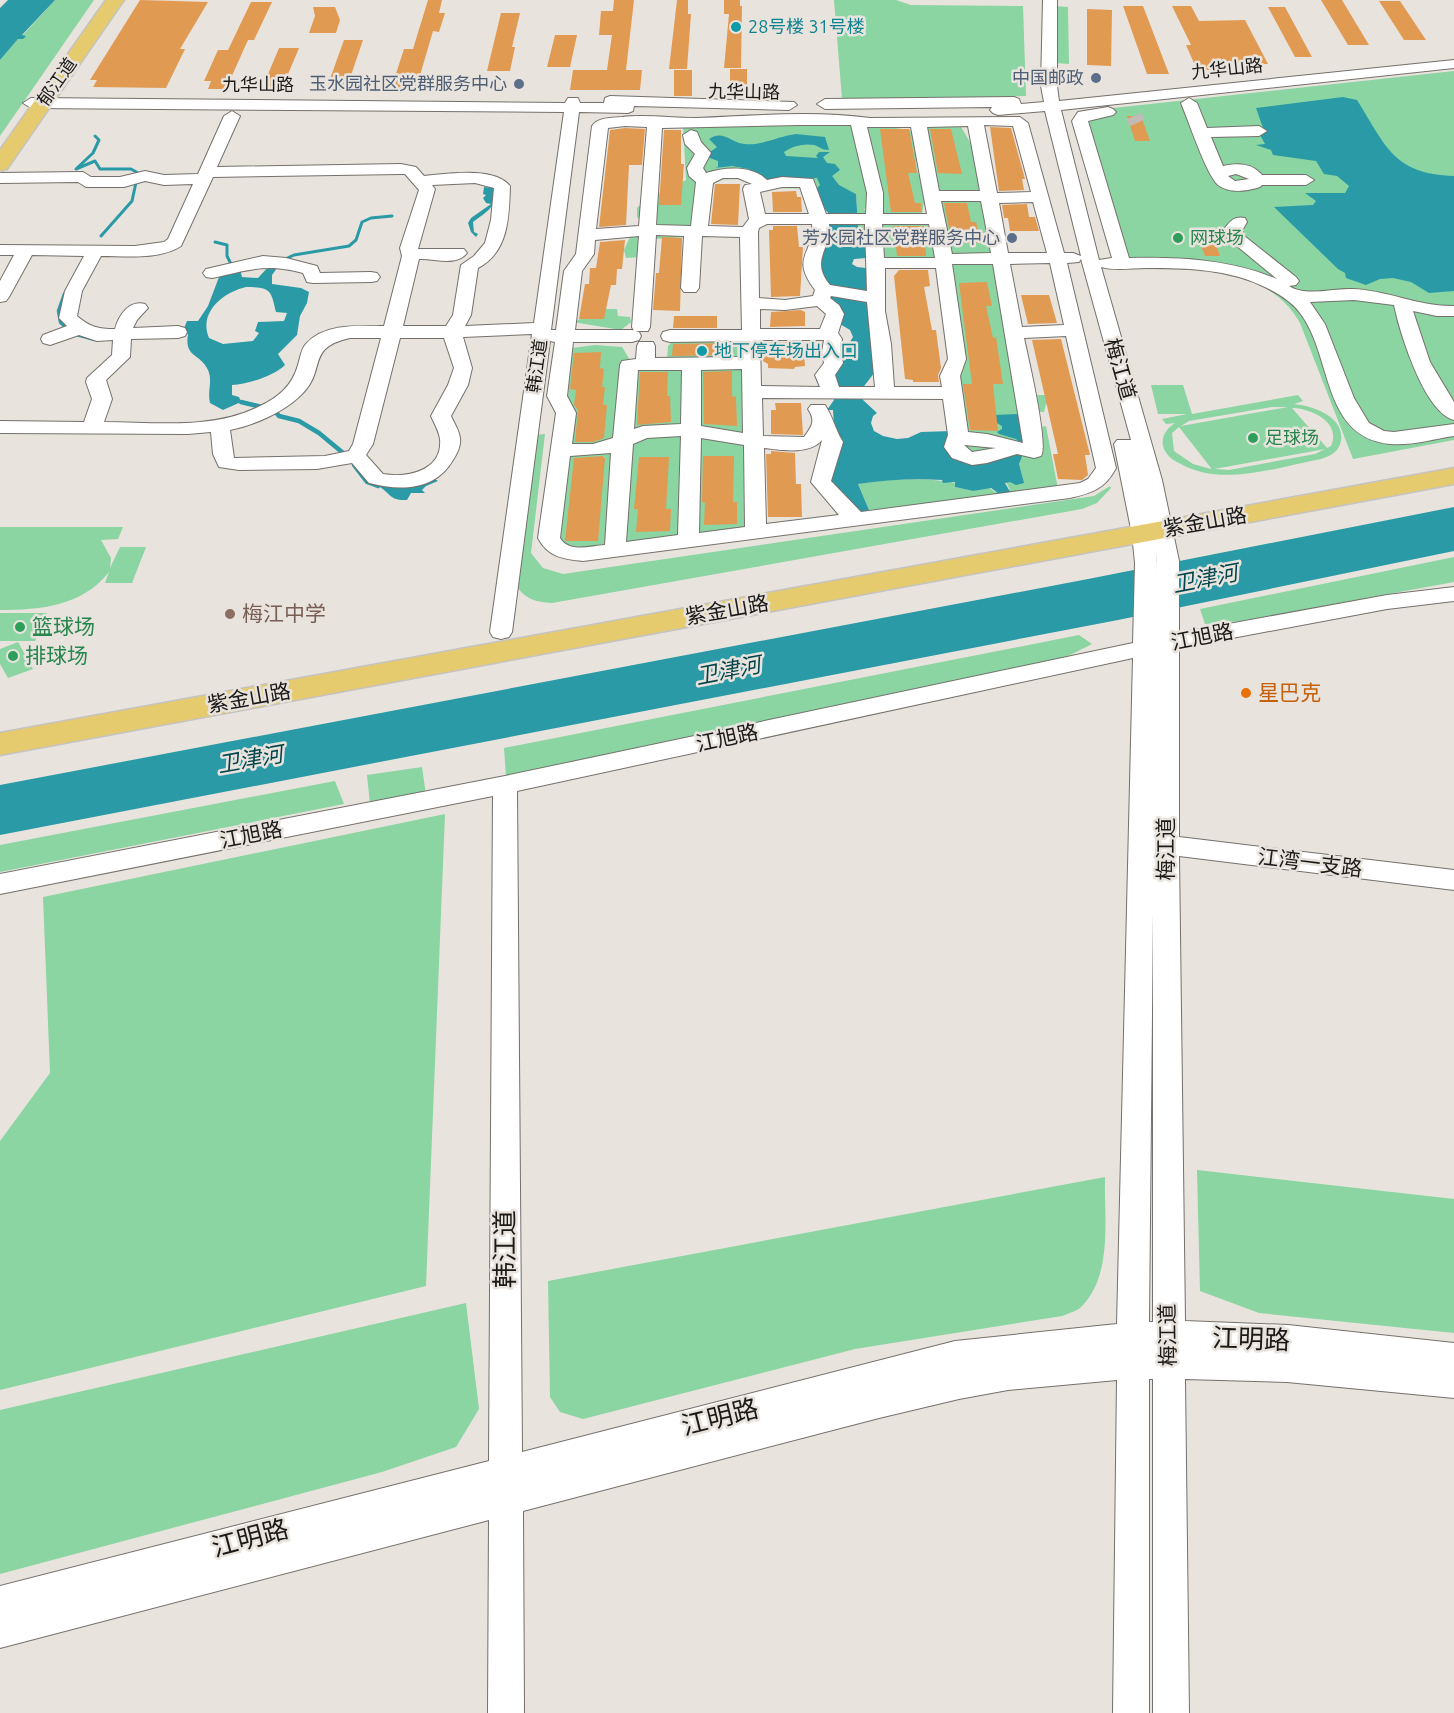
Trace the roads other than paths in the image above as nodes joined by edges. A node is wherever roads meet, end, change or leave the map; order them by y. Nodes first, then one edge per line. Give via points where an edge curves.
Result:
1 (104, 0) edge
2 (115, 0) edge
3 (1039, 0) edge
4 (1050, 0) edge
5 (1454, 57) edge
6 (1454, 63) edge
7 (1454, 73) edge
8 (39, 100) junction
9 (1189, 103) junction
10 (572, 104) junction
11 (1046, 104) junction
12 (232, 116) dead end
13 (975, 121) junction
14 (654, 122) junction
15 (858, 122) junction
16 (918, 122) junction
17 (691, 129) junction
18 (1259, 131) dead end
19 (1202, 134) junction
20 (0, 148) edge
21 (0, 165) edge
22 (205, 176) junction
23 (0, 178) edge
24 (705, 180) junction
25 (1306, 180) dead end
26 (419, 181) junction
27 (761, 186) junction
28 (931, 196) junction
29 (989, 197) junction
30 (1041, 197) junction
31 (824, 219) junction
32 (867, 219) junction
33 (936, 219) junction
34 (1239, 222) dead end
35 (753, 226) junction
36 (648, 230) junction
37 (698, 231) junction
38 (587, 234) junction
39 (0, 250) edge
40 (26, 250) junction
41 (96, 250) junction
42 (454, 255) dead end
43 (411, 256) junction
44 (876, 262) junction
45 (944, 263) junction
46 (1001, 263) junction
47 (1059, 263) junction
48 (1086, 263) junction
49 (1122, 263) junction
50 (224, 267) dead end
51 (371, 277) dead end
52 (690, 288) dead end
53 (823, 294) junction
54 (0, 297) edge
55 (1300, 297) junction
56 (876, 298) junction
57 (1401, 302) junction
58 (750, 303) junction
59 (139, 308) dead end
60 (1454, 311) edge
61 (1074, 330) junction
62 (178, 332) dead end
63 (392, 332) junction
64 (452, 332) junction
65 (541, 332) junction
66 (1015, 333) junction
67 (829, 334) junction
68 (751, 335) junction
69 (122, 336) junction
70 (565, 336) junction
71 (641, 344) junction
72 (751, 363) junction
73 (692, 364) junction
74 (752, 392) junction
75 (824, 392) junction
76 (875, 393) junction
77 (951, 393) junction
78 (1454, 414) edge
79 (823, 425) junction
80 (219, 426) junction
81 (0, 427) edge
82 (92, 428) junction
83 (1454, 430) edge
84 (691, 431) junction
85 (624, 440) junction
86 (753, 442) junction
87 (810, 442) junction
88 (562, 450) junction
89 (350, 458) junction
90 (1454, 459) edge
91 (823, 465) junction
92 (1454, 476) edge
93 (855, 519) junction
94 (1151, 523) junction
95 (756, 532) junction
96 (688, 541) junction
97 (615, 549) junction
98 (1454, 594) edge
99 (501, 632) junction
100 (1156, 632) junction
101 (0, 723) edge
102 (0, 744) edge
103 (505, 785) junction
104 (1166, 845) junction
105 (1454, 880) edge
106 (0, 884) edge
107 (1168, 1350) junction
108 (1133, 1351) junction
109 (1454, 1358) edge
110 (1454, 1383) edge
111 (505, 1486) junction
112 (0, 1604) edge
113 (0, 1630) edge
114 (506, 1713) edge
115 (1131, 1713) edge
116 (1171, 1713) edge

1 - 8 main road, 郁江道
2 - 8 main road, 郁江道
3 - 11 street, 梅江道 via 1037,67
4 - 11 street, 梅江道
5 - 11 street, 九华山路
6 - 11 street, 九华山路
7 - 9 street
8 - 10 street, 九华山路
8 - 20 main road, 郁江道
8 - 21 main road, 郁江道
9 - 19 street
9 - 49 street via 1081,117
10 - 11 street, 九华山路 via 769,112
10 - 65 street, 韩江道
11 - 48 street, 梅江道
12 - 22 street
13 - 16 street
13 - 29 street
13 - 30 street via 1020,123
14 - 17 street
14 - 36 street
14 - 38 street via 625,121 600,126
15 - 16 street
15 - 17 street via 800,120
15 - 32 street via 875,193
16 - 28 street
17 - 24 street via 693,144 703,153 695,173
18 - 19 street
19 - 25 street via 1222,181 1231,185 1249,186 1257,180
22 - 23 street via 164,180 140,176 124,182 86,182 83,177
22 - 26 street via 401,169 410,170
22 - 41 street via 194,219 175,242 161,249
24 - 27 street via 716,174 739,172 759,181
24 - 37 street
26 - 43 street via 427,189 409,248
26 - 64 street via 484,178 502,186 493,244 486,256 470,265 462,315
27 - 31 street via 807,182
27 - 35 street via 751,189
28 - 29 street
28 - 33 street
29 - 30 street
29 - 46 street
30 - 47 street
31 - 32 street
31 - 35 street
31 - 53 street via 811,264
32 - 33 street
32 - 44 street
33 - 45 street
34 - 55 street via 1234,228 1235,237 1284,275
35 - 37 street
35 - 58 street
36 - 37 street
36 - 38 street
36 - 71 street
37 - 52 street via 693,236
38 - 70 street via 585,254 573,271
39 - 40 street
40 - 41 street
40 - 54 street
41 - 69 street via 75,288 64,334
42 - 43 street
43 - 63 street
44 - 45 street
44 - 56 street
45 - 46 street
45 - 77 street via 957,359 950,376
46 - 47 street
46 - 66 street
47 - 48 street
47 - 61 street
48 - 49 street
48 - 94 street, 梅江道 via 1134,482
49 - 55 street via 1233,268
50 - 51 street via 279,262 311,270 313,278
53 - 56 street
53 - 58 street via 785,305
53 - 67 street via 835,314
55 - 57 street via 1339,292
55 - 83 street via 1313,317 1356,422 1367,431 1399,438
56 - 76 street via 882,344
57 - 60 street via 1430,310
57 - 78 street via 1421,364
58 - 68 street
59 - 69 street via 128,317
61 - 66 street
61 - 93 street via 1106,468 1100,481 1070,492
62 - 69 street
63 - 64 street
63 - 80 street via 350,332 319,341 294,392 271,409
63 - 89 street via 363,444
64 - 65 street
64 - 89 street via 463,368 441,416 450,436 450,447 439,468 406,483 385,481 376,479
65 - 70 street
65 - 99 street, 韩江道
66 - 77 street via 1034,452 1019,449 983,460 957,452
67 - 68 street
67 - 75 street via 833,339 834,363 825,375
68 - 71 street via 670,336 659,327
68 - 72 street
69 - 82 street via 121,357 97,378 102,399
70 - 71 street
70 - 88 street via 557,396 566,413
71 - 73 street
71 - 85 street via 629,364
72 - 73 street
72 - 74 street
73 - 84 street
74 - 75 street
74 - 86 street
75 - 76 street
75 - 79 street via 813,400 823,416
76 - 77 street
79 - 87 street
79 - 91 street via 833,442
80 - 82 street
80 - 89 street via 225,463 326,464
81 - 82 street
84 - 85 street via 643,432
84 - 86 street
84 - 96 street
85 - 88 street via 593,450
85 - 97 street
86 - 87 street
86 - 95 street
87 - 91 street
88 - 97 street via 549,538 552,545 561,552 583,554
90 - 94 main road, 紫金山路
91 - 93 street via 821,482
92 - 94 main road, 紫金山路
93 - 95 street
94 - 99 main road, 紫金山路
94 - 100 street, 梅江道 via 1146,563
94 - 100 street, 梅江道 via 1168,561
94 - 102 main road, 紫金山路
95 - 96 street
96 - 97 street
98 - 100 street, 江旭路
99 - 101 main road, 紫金山路
100 - 103 street, 江旭路
100 - 104 street, 梅江道
100 - 108 street, 梅江道
103 - 106 street, 江旭路
103 - 111 street, 韩江道
104 - 105 street, 江湾一支路
104 - 107 street, 梅江道
107 - 108 street, 江明路
107 - 109 street, 江明路 via 1231,1336 1337,1343
107 - 110 street, 江明路 via 1238,1364
107 - 116 street, 梅江道
108 - 111 street, 江明路 via 879,1402
108 - 115 street, 梅江道
111 - 112 street, 江明路
111 - 113 street, 江明路
111 - 114 street, 韩江道

